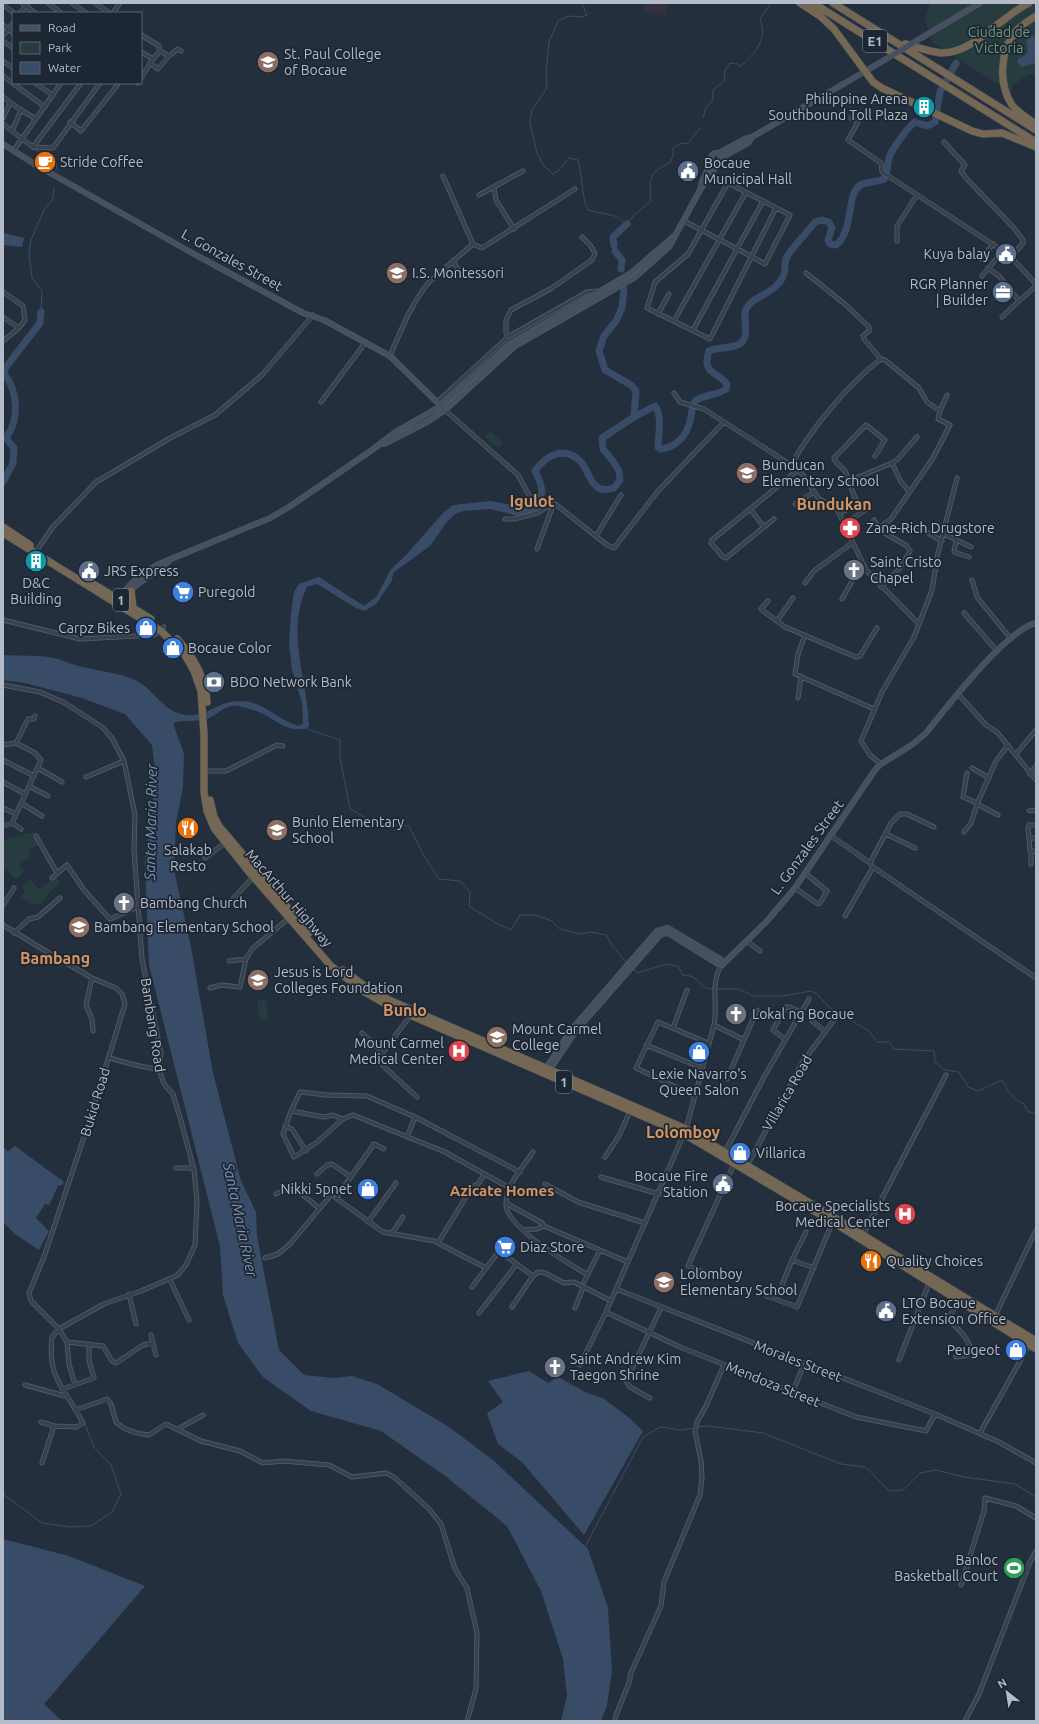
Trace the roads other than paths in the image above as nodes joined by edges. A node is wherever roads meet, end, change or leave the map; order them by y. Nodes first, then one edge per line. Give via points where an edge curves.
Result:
1 (22, 3) edge
2 (48, 3) edge
3 (72, 3) edge
4 (95, 3) edge
5 (119, 3) edge
6 (800, 3) edge
7 (813, 3) edge
8 (833, 3) edge
9 (980, 3) edge
10 (1029, 3) edge
11 (27, 4) edge
12 (3, 5) edge
13 (13, 12) edge
14 (21, 12) edge
15 (34, 12) edge
16 (60, 12) edge
17 (85, 12) edge
18 (108, 12) edge
19 (113, 12) edge
20 (1036, 16) edge
21 (12, 24) edge
22 (3, 25) edge
23 (8, 29) junction
24 (12, 32) edge
25 (3, 36) edge
26 (142, 36) edge
27 (3, 41) edge
28 (893, 41) junction
29 (12, 47) edge
30 (160, 51) junction
31 (182, 51) dead end
32 (142, 53) edge
33 (169, 56) junction
34 (153, 59) junction
35 (3, 61) edge
36 (150, 64) junction
37 (12, 67) edge
38 (142, 69) edge
39 (145, 71) junction
40 (866, 71) junction
41 (3, 76) edge
42 (142, 76) edge
43 (12, 83) edge
44 (14, 84) edge
45 (36, 84) edge
46 (60, 84) edge
47 (80, 84) edge
48 (99, 84) edge
49 (118, 84) edge
50 (53, 95) junction
51 (3, 97) edge
52 (10, 103) junction
53 (44, 107) junction
54 (21, 110) junction
55 (3, 118) edge
56 (851, 118) dead end
57 (36, 119) junction
58 (70, 122) junction
59 (3, 124) edge
60 (1036, 124) edge
61 (1036, 130) edge
62 (12, 131) junction
63 (22, 139) junction
64 (944, 142) dead end
65 (1036, 142) edge
66 (3, 144) edge
67 (32, 147) junction
68 (1036, 147) edge
69 (14, 150) junction
70 (720, 156) junction
71 (713, 162) junction
72 (523, 171) dead end
73 (443, 176) dead end
74 (494, 188) junction
75 (575, 190) dead end
76 (746, 192) junction
77 (479, 195) dead end
78 (917, 196) junction
79 (763, 201) junction
80 (776, 208) junction
81 (684, 221) junction
82 (514, 229) junction
83 (702, 230) junction
84 (582, 237) dead end
85 (720, 240) junction
86 (897, 241) dead end
87 (473, 244) junction
88 (993, 244) junction
89 (737, 249) junction
90 (1003, 251) junction
91 (972, 252) dead end
92 (752, 257) junction
93 (1011, 257) junction
94 (453, 262) junction
95 (988, 268) junction
96 (468, 273) dead end
97 (806, 273) dead end
98 (982, 276) dead end
99 (1036, 285) edge
100 (613, 286) junction
101 (598, 291) junction
102 (3, 292) edge
103 (669, 294) dead end
104 (1018, 301) junction
105 (658, 314) junction
106 (312, 315) junction
107 (3, 316) edge
108 (1002, 316) dead end
109 (674, 321) junction
110 (19, 328) junction
111 (693, 330) junction
112 (5, 337) edge
113 (508, 338) junction
114 (3, 341) edge
115 (365, 343) junction
116 (390, 356) junction
117 (882, 360) junction
118 (674, 393) dead end
119 (947, 395) dead end
120 (321, 402) dead end
121 (441, 406) junction
122 (940, 411) junction
123 (723, 422) junction
124 (916, 437) dead end
125 (875, 456) dead end
126 (892, 463) junction
127 (791, 465) junction
128 (798, 470) junction
129 (957, 478) dead end
130 (848, 481) junction
131 (909, 491) junction
132 (814, 492) junction
133 (621, 495) dead end
134 (554, 503) junction
135 (795, 504) dead end
136 (870, 507) dead end
137 (542, 508) junction
138 (750, 509) junction
139 (839, 514) junction
140 (505, 519) dead end
141 (774, 519) dead end
142 (874, 520) dead end
143 (844, 524) junction
144 (3, 527) edge
145 (764, 527) junction
146 (879, 528) junction
147 (920, 528) dead end
148 (3, 533) edge
149 (944, 534) junction
150 (596, 536) junction
151 (942, 541) junction
152 (956, 541) junction
153 (852, 543) junction
154 (971, 547) dead end
155 (536, 549) dead end
156 (36, 551) junction
157 (969, 557) dead end
158 (174, 558) junction
159 (864, 568) junction
160 (972, 580) dead end
161 (805, 582) dead end
162 (881, 587) junction
163 (131, 591) junction
164 (793, 598) dead end
165 (842, 599) dead end
166 (768, 601) dead end
167 (119, 603) junction
168 (132, 608) junction
169 (964, 613) dead end
170 (3, 620) edge
171 (777, 621) junction
172 (1036, 623) edge
173 (919, 624) junction
174 (877, 628) dead end
175 (162, 629) junction
176 (805, 635) junction
177 (1011, 639) junction
178 (997, 651) junction
179 (800, 677) junction
180 (3, 685) edge
181 (958, 694) junction
182 (798, 698) dead end
183 (874, 709) junction
184 (35, 716) dead end
185 (1036, 730) edge
186 (16, 743) junction
187 (3, 745) edge
188 (1008, 745) junction
189 (283, 746) dead end
190 (1016, 754) junction
191 (3, 760) edge
192 (124, 761) junction
193 (881, 764) junction
194 (1036, 766) edge
195 (38, 768) junction
196 (972, 768) dead end
197 (206, 771) junction
198 (967, 773) dead end
199 (1030, 774) junction
200 (34, 776) junction
201 (86, 777) dead end
202 (989, 778) junction
203 (1036, 780) edge
204 (3, 782) edge
205 (62, 782) dead end
206 (29, 786) junction
207 (25, 794) junction
208 (48, 796) dead end
209 (21, 803) junction
210 (977, 804) junction
211 (3, 808) edge
212 (1036, 810) edge
213 (1029, 811) dead end
214 (16, 814) junction
215 (998, 815) dead end
216 (42, 816) dead end
217 (12, 822) junction
218 (1036, 825) edge
219 (3, 826) edge
220 (934, 827) dead end
221 (21, 829) dead end
222 (964, 832) dead end
223 (886, 834) junction
224 (830, 835) junction
225 (36, 836) dead end
226 (1029, 838) junction
227 (1036, 838) edge
228 (227, 841) junction
229 (915, 848) dead end
230 (1031, 851) junction
231 (1036, 852) edge
232 (205, 858) dead end
233 (870, 863) junction
234 (1031, 864) dead end
235 (873, 867) junction
236 (57, 873) junction
237 (804, 873) junction
238 (255, 875) junction
239 (52, 878) dead end
240 (14, 888) dead end
241 (794, 888) junction
242 (60, 898) dead end
243 (231, 901) dead end
244 (3, 905) edge
245 (138, 907) junction
246 (292, 916) junction
247 (845, 916) dead end
248 (3, 925) edge
249 (15, 931) junction
250 (747, 941) junction
251 (760, 951) dead end
252 (246, 959) junction
253 (229, 961) dead end
254 (723, 964) junction
255 (92, 978) junction
256 (1036, 978) edge
257 (210, 988) dead end
258 (687, 990) dead end
259 (809, 999) dead end
260 (757, 1010) dead end
261 (801, 1012) junction
262 (411, 1013) junction
263 (834, 1020) dead end
264 (812, 1021) dead end
265 (714, 1025) junction
266 (673, 1028) junction
267 (93, 1031) dead end
268 (825, 1031) junction
269 (362, 1033) dead end
270 (785, 1039) junction
271 (744, 1040) junction
272 (708, 1043) junction
273 (646, 1045) junction
274 (382, 1052) junction
275 (109, 1058) junction
276 (702, 1068) junction
277 (159, 1069) junction
278 (547, 1071) junction
279 (946, 1075) dead end
280 (727, 1079) dead end
281 (695, 1096) junction
282 (416, 1097) dead end
283 (291, 1111) junction
284 (630, 1111) junction
285 (415, 1117) junction
286 (343, 1119) junction
287 (285, 1126) junction
288 (685, 1132) junction
289 (407, 1137) junction
290 (384, 1149) dead end
291 (306, 1151) junction
292 (533, 1152) dead end
293 (724, 1154) junction
294 (605, 1157) dead end
295 (734, 1163) junction
296 (746, 1167) junction
297 (176, 1168) dead end
298 (193, 1168) junction
299 (520, 1172) junction
300 (317, 1174) dead end
301 (484, 1175) junction
302 (351, 1177) junction
303 (602, 1177) dead end
304 (396, 1183) dead end
305 (545, 1184) dead end
306 (318, 1186) dead end
307 (510, 1188) junction
308 (276, 1194) dead end
309 (658, 1194) junction
310 (331, 1195) junction
311 (336, 1198) junction
312 (506, 1203) junction
313 (319, 1208) junction
314 (403, 1217) dead end
315 (834, 1220) junction
316 (368, 1222) junction
317 (645, 1223) junction
318 (544, 1226) junction
319 (523, 1230) junction
320 (1036, 1230) edge
321 (806, 1232) dead end
322 (392, 1234) junction
323 (862, 1237) junction
324 (438, 1243) junction
325 (600, 1250) junction
326 (265, 1258) dead end
327 (792, 1260) junction
328 (628, 1262) junction
329 (516, 1264) junction
330 (486, 1268) junction
331 (814, 1268) junction
332 (588, 1275) junction
333 (712, 1275) dead end
334 (533, 1276) junction
335 (170, 1280) junction
336 (931, 1280) junction
337 (584, 1282) dead end
338 (782, 1285) dead end
339 (472, 1287) dead end
340 (582, 1288) junction
341 (616, 1289) junction
342 (129, 1294) junction
343 (767, 1296) dead end
344 (960, 1298) junction
345 (611, 1301) junction
346 (512, 1307) dead end
347 (574, 1308) dead end
348 (661, 1308) junction
349 (606, 1312) junction
350 (478, 1314) dead end
351 (995, 1316) junction
352 (189, 1320) dead end
353 (136, 1324) dead end
354 (59, 1329) junction
355 (650, 1333) junction
356 (151, 1335) dead end
357 (1033, 1341) edge
358 (67, 1342) junction
359 (153, 1343) junction
360 (89, 1344) junction
361 (1036, 1349) edge
362 (156, 1356) dead end
363 (956, 1357) dead end
364 (899, 1360) dead end
365 (804, 1364) junction
366 (580, 1365) dead end
367 (724, 1365) junction
368 (25, 1385) dead end
369 (76, 1385) junction
370 (63, 1388) junction
371 (793, 1391) junction
372 (65, 1396) junction
373 (650, 1398) dead end
374 (77, 1409) junction
375 (935, 1414) junction
376 (203, 1415) dead end
377 (41, 1422) dead end
378 (54, 1426) junction
379 (178, 1429) junction
380 (980, 1433) junction
381 (42, 1463) dead end
382 (1036, 1463) edge
383 (1036, 1518) edge
384 (1036, 1551) edge
385 (961, 1585) dead end
386 (615, 1718) dead end
387 (467, 1721) edge
388 (965, 1721) edge

1 - 11 street
2 - 16 street
3 - 17 street
4 - 18 street
5 - 19 street
6 - 40 highway via 834,29
7 - 65 highway, E1
8 - 28 highway, E1
9 - 40 main road, bridge
10 - 28 highway via 1015,10 975,41 952,52 940,53
11 - 14 street
11 - 15 street
12 - 13 street
20 - 60 highway via 1011,38 1004,57 1003,72 1006,91 1012,105
21 - 23 street
22 - 23 street
23 - 24 street
23 - 25 street
26 - 30 street via 159,46
27 - 29 street
28 - 61 highway, E1
30 - 33 street
30 - 34 street
31 - 33 street via 178,49
32 - 34 street
33 - 36 street via 158,69
34 - 36 street
35 - 37 street
36 - 39 street
38 - 39 street
39 - 42 street
40 - 68 highway via 873,82 882,88 972,131 983,134 1002,133
40 - 70 main road via 752,137 748,143
41 - 43 street
44 - 53 street
45 - 50 street
46 - 50 street
47 - 67 street
48 - 58 street
49 - 58 street via 81,130
50 - 53 street
51 - 52 street
52 - 54 street
52 - 55 street
53 - 57 street
54 - 57 street
54 - 62 street
56 - 78 street via 858,122 848,140 881,163 883,173
57 - 63 street
58 - 67 street via 53,148
59 - 62 street
62 - 63 street
63 - 67 street
63 - 69 street
64 - 93 street via 965,165 961,171 966,178 1023,240
66 - 69 main road, L. Gonzales Street
69 - 106 main road, L. Gonzales Street via 186,249 303,313
70 - 71 main road via 720,161
70 - 71 main road via 712,154
71 - 81 main road
72 - 74 street
73 - 87 street
74 - 77 street
74 - 82 street via 496,200
75 - 82 street
76 - 79 street
76 - 83 street via 728,183
76 - 85 street
78 - 86 street via 897,226
78 - 88 street
79 - 80 street
79 - 89 street
80 - 92 street
80 - 92 street via 790,215 766,264
81 - 83 street
81 - 100 main road via 674,236 632,275
82 - 87 street via 482,248
83 - 85 street
83 - 105 street via 688,254 655,282 647,308
84 - 113 street via 594,250 592,260 552,288 511,310 506,320
85 - 89 street
85 - 109 street
87 - 94 street
88 - 90 street
88 - 91 street via 980,259
89 - 92 street
89 - 111 street
90 - 93 street
90 - 95 street
92 - 111 street via 710,339
93 - 99 street
94 - 96 street via 461,273
94 - 116 street via 424,288 411,308
95 - 98 street
95 - 104 street via 1001,279
97 - 117 street via 869,327 863,338
99 - 104 street
100 - 101 main road
100 - 121 main road via 514,347
101 - 113 street via 587,292
101 - 121 main road via 511,343
102 - 110 street via 23,306 25,320
103 - 105 street
104 - 108 street
105 - 109 street
106 - 115 main road, L. Gonzales Street
106 - 156 street via 276,360 243,392 215,415 101,479 52,528
107 - 110 street
109 - 111 street
110 - 112 street
112 - 114 street
113 - 121 street
115 - 116 main road, L. Gonzales Street
115 - 120 street
116 - 121 main road, L. Gonzales Street
117 - 122 street via 919,388 927,402
117 - 127 street via 853,384 802,446
118 - 123 street via 680,402 704,409
119 - 122 street
121 - 137 street via 518,476 533,500
121 - 158 main road via 398,431 270,518
122 - 131 street via 938,419 950,427 934,458
123 - 127 street
123 - 150 street via 658,491 615,547 612,548
124 - 126 street
125 - 130 street via 885,440 865,425 834,458 845,471
126 - 130 street
126 - 131 street via 900,482
127 - 128 street
128 - 132 street
128 - 138 street
129 - 149 street
130 - 139 street via 857,503
131 - 146 street via 891,519
132 - 135 street
132 - 139 street via 822,500 832,503
133 - 150 street
134 - 137 street
134 - 150 street
134 - 155 street
136 - 143 street
137 - 140 street via 529,515
138 - 145 street
138 - 145 street via 711,540 715,548 726,558
139 - 143 street
141 - 145 street
142 - 146 street
143 - 153 street
144 - 156 highway, MacArthur Highway / 1
146 - 162 street via 907,546 910,551 900,568
147 - 151 street
148 - 156 highway, MacArthur Highway / 1
149 - 151 street
149 - 152 street
151 - 173 street via 932,590
152 - 154 street
152 - 157 street via 954,552
153 - 159 street
153 - 161 street via 814,571
156 - 167 highway, MacArthur Highway / 1
158 - 163 main road via 149,574
158 - 167 main road via 146,571 131,583
159 - 162 street
159 - 165 street via 855,576
160 - 177 street via 977,597
162 - 173 street
163 - 167 main road
163 - 168 highway
164 - 171 street
166 - 171 street via 761,609
167 - 168 highway, MacArthur Highway / 1
167 - 175 highway, MacArthur Highway / 1
168 - 175 highway, MacArthur Highway / 1
169 - 178 street
170 - 175 street via 80,639 154,635
171 - 176 street
172 - 177 main road, L. Gonzales Street
173 - 183 street
174 - 176 street via 857,658
175 - 197 highway, MacArthur Highway / 1 via 182,644 201,674 206,729
176 - 179 street via 794,672
177 - 178 main road, L. Gonzales Street
178 - 181 main road, L. Gonzales Street
179 - 182 street
179 - 183 street
180 - 192 street, Bambang Road via 40,692 65,703 102,727 112,738
181 - 188 street
181 - 193 main road, L. Gonzales Street via 922,737
183 - 193 street via 861,741 870,755
184 - 186 street via 33,719 29,718
185 - 190 street
186 - 187 street
186 - 195 street via 40,758
188 - 190 street
188 - 202 street via 996,761
189 - 197 street via 277,744 226,771
190 - 199 street
191 - 200 street
192 - 201 street
192 - 245 street, Bambang Road via 135,815 134,850
193 - 224 main road, L. Gonzales Street
194 - 199 street
195 - 200 street
195 - 205 street
196 - 202 street
197 - 228 highway, MacArthur Highway / 1 via 214,817
198 - 210 street via 963,797
199 - 203 street
200 - 206 street
202 - 210 street
204 - 207 street
206 - 207 street
206 - 208 street
207 - 209 street
209 - 214 street
209 - 216 street
210 - 215 street
210 - 222 street via 971,823
211 - 214 street
212 - 213 street
214 - 217 street
217 - 219 street
217 - 221 street
218 - 226 street via 1028,826
220 - 223 street via 902,814 891,823
223 - 229 street
223 - 233 street
224 - 233 street
224 - 237 main road, L. Gonzales Street
225 - 236 street
226 - 227 street
226 - 230 street
228 - 232 street
228 - 238 highway, MacArthur Highway / 1
230 - 231 street
230 - 234 street
233 - 235 street
235 - 247 street
235 - 256 street
236 - 239 street
236 - 245 street via 67,865 84,890 110,919
237 - 241 main road, L. Gonzales Street
237 - 241 street via 827,891 820,903
238 - 243 street
238 - 246 highway, MacArthur Highway / 1
240 - 244 street
241 - 250 main road, L. Gonzales Street
242 - 249 street via 38,917 29,919
245 - 277 street, Bambang Road via 142,959 161,1053
246 - 252 street via 252,949
246 - 262 highway, MacArthur Highway / 1 via 349,975
248 - 249 street, Bukid Road
249 - 255 street, Bukid Road
250 - 251 street
250 - 254 main road, L. Gonzales Street
252 - 253 street
252 - 257 street via 240,987 221,985
254 - 265 street, L. Gonzales Street via 715,978
254 - 278 main road via 668,928 657,930
255 - 267 street via 86,1005 92,1019
255 - 275 street, Bukid Road via 116,988 124,999 124,1008
258 - 266 street
259 - 261 street
260 - 271 street
261 - 270 street
261 - 270 street via 786,1007 773,1030
262 - 274 street
262 - 278 highway, MacArthur Highway / 1
263 - 268 street, Villarica Road
264 - 268 street
265 - 271 street
265 - 272 street, L. Gonzales Street
266 - 272 street
266 - 273 street via 658,1022
268 - 296 street, Villarica Road via 802,1063
269 - 274 street
270 - 293 street
271 - 280 street
272 - 276 street, L. Gonzales Street
273 - 276 street
273 - 281 street via 636,1069
274 - 282 street via 378,1060
275 - 277 street via 145,1069
275 - 354 street, Bukid Road via 44,1257 29,1293 31,1300
276 - 281 street, L. Gonzales Street
277 - 298 street, Bambang Road via 164,1084 173,1094
278 - 284 highway, MacArthur Highway / 1
278 - 288 highway, MacArthur Highway / 1
279 - 323 street
281 - 288 street, L. Gonzales Street
283 - 285 street via 300,1092 367,1096
283 - 286 street via 324,1117 333,1115
283 - 287 street
284 - 288 highway, MacArthur Highway / 1
284 - 294 street via 620,1136
285 - 289 street
285 - 299 street
286 - 289 street via 353,1115
286 - 291 street
287 - 291 street via 292,1130
287 - 291 street via 283,1134 294,1157
288 - 293 highway, MacArthur Highway / 1
288 - 309 street
289 - 301 street via 445,1152
290 - 302 street via 374,1144
292 - 299 street
293 - 295 highway, MacArthur Highway / 1
293 - 296 highway, MacArthur Highway / 1
295 - 296 highway, MacArthur Highway / 1
295 - 333 street via 688,1266
296 - 315 highway, MacArthur Highway / 1
297 - 298 street
298 - 335 street, Bambang Road via 198,1201 195,1245 186,1265
299 - 307 street
300 - 302 street via 326,1165 332,1164
301 - 307 street
301 - 324 street via 478,1184 472,1187
302 - 311 street
303 - 309 street
304 - 316 street
305 - 317 street via 578,1202
306 - 310 street
307 - 312 street
308 - 313 street via 292,1187
309 - 317 street
310 - 311 street
310 - 313 street
311 - 316 street
312 - 318 street
312 - 319 street via 509,1214
313 - 326 street via 290,1244 278,1254
314 - 322 street
315 - 323 highway, MacArthur Highway / 1
315 - 331 street
316 - 322 street via 383,1232
317 - 328 street
318 - 319 street
318 - 325 street
319 - 332 street
320 - 351 street
321 - 327 street
322 - 324 street
323 - 336 highway, MacArthur Highway / 1
324 - 330 street
325 - 328 street
325 - 332 street
327 - 331 street
327 - 338 street
328 - 341 street
329 - 330 street via 499,1251
329 - 334 street
329 - 350 street
330 - 339 street
331 - 343 street via 797,1307
332 - 337 street
334 - 340 street via 538,1272 545,1273 564,1283 574,1282
334 - 346 street
335 - 342 street, Bambang Road
335 - 352 street
336 - 344 highway, MacArthur Highway / 1
336 - 364 street
340 - 345 street
340 - 347 street
341 - 345 street
341 - 348 street, Morales Street
342 - 353 street
342 - 354 street, Bambang Road via 104,1304
344 - 351 highway, MacArthur Highway / 1
344 - 357 highway, MacArthur Highway / 1
344 - 363 street via 949,1317 966,1338 971,1352
345 - 349 street
348 - 355 street
348 - 365 street, Morales Street
349 - 355 street, Mendoza Street
349 - 366 street
351 - 357 highway, MacArthur Highway / 1
354 - 358 street
354 - 370 street via 52,1337 50,1352 51,1366
355 - 367 street, Mendoza Street
355 - 373 street via 626,1381 630,1387
356 - 359 street
357 - 361 highway, MacArthur Highway / 1
357 - 380 street
358 - 360 street
358 - 369 street via 68,1364
359 - 360 street via 143,1345 116,1363 103,1346
359 - 362 street
360 - 369 street via 89,1361 95,1377
365 - 371 street
365 - 375 street, Morales Street
367 - 371 street, Mendoza Street
367 - 386 street via 695,1431 701,1461 701,1491 664,1582 661,1606 630,1675
368 - 372 street
369 - 370 street
370 - 372 street
371 - 375 street, Mendoza Street via 871,1421 926,1431
372 - 374 street
374 - 378 street via 83,1423 80,1426
374 - 379 street via 107,1399 110,1400 116,1422 127,1430 149,1435 166,1424
375 - 380 street, Morales Street
376 - 379 street
377 - 378 street
378 - 381 street
379 - 387 street via 201,1441 240,1451 263,1463 284,1461 329,1465 352,1477 386,1473 394,1477 429,1509 441,1524 455,1569 467,1588 478,1633 476,1689
380 - 382 street, Morales Street
383 - 385 street via 1016,1506 985,1498 984,1511
384 - 388 street via 980,1694

